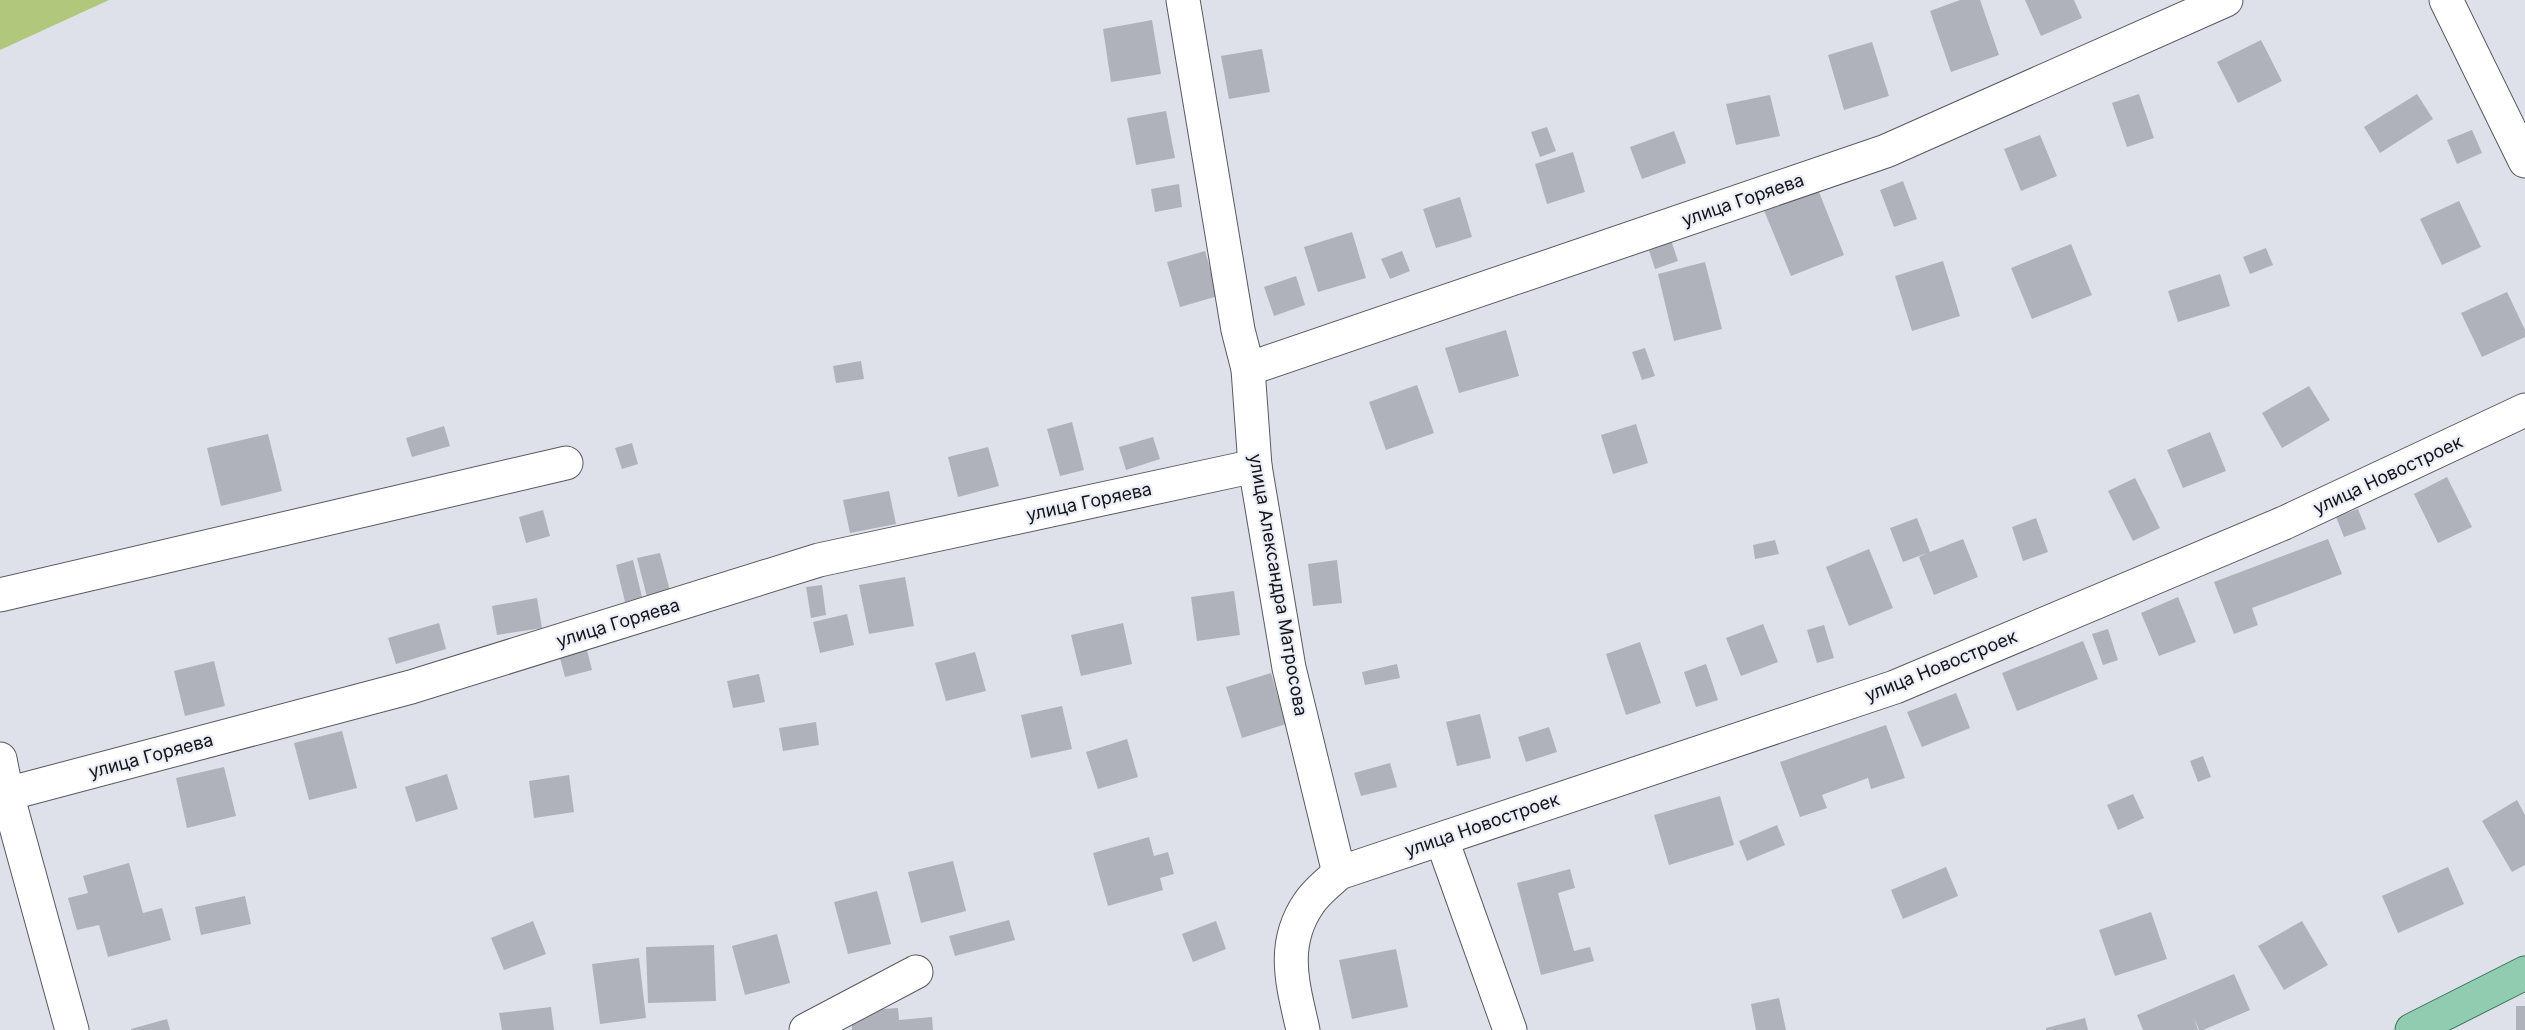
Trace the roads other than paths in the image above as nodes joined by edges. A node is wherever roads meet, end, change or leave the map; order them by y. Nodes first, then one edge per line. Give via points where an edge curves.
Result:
1 (1183, 0) edge
2 (2226, 0) edge
3 (2446, 0) edge
4 (2525, 161) edge
5 (1248, 369) junction
6 (2525, 410) edge
7 (566, 463) dead end
8 (1255, 466) junction
9 (0, 595) edge
10 (0, 759) edge
11 (4, 803) edge
12 (1442, 840) junction
13 (1339, 873) junction
14 (916, 972) dead end
15 (2525, 973) edge
16 (2450, 1019) edge
17 (72, 1030) edge
18 (806, 1030) edge
19 (1303, 1030) edge
20 (1510, 1030) edge
21 (2412, 1030) edge

1 - 5 street, улица Александра Матросова via 1238,330
2 - 5 street, улица Горяева via 1886,151
3 - 4 street
5 - 8 street, улица Александра Матросова
6 - 12 street, улица Новостроек via 2284,523 1895,687
7 - 9 street
8 - 11 street, улица Горяева via 819,560 411,687
8 - 13 street, улица Александра Матросова via 1289,668
10 - 11 street
11 - 17 street
12 - 13 street, улица Новостроек
12 - 20 street
13 - 19 street via 1309,902 1293,935 1290,972
14 - 18 street
15 - 16 main road
16 - 21 main road

